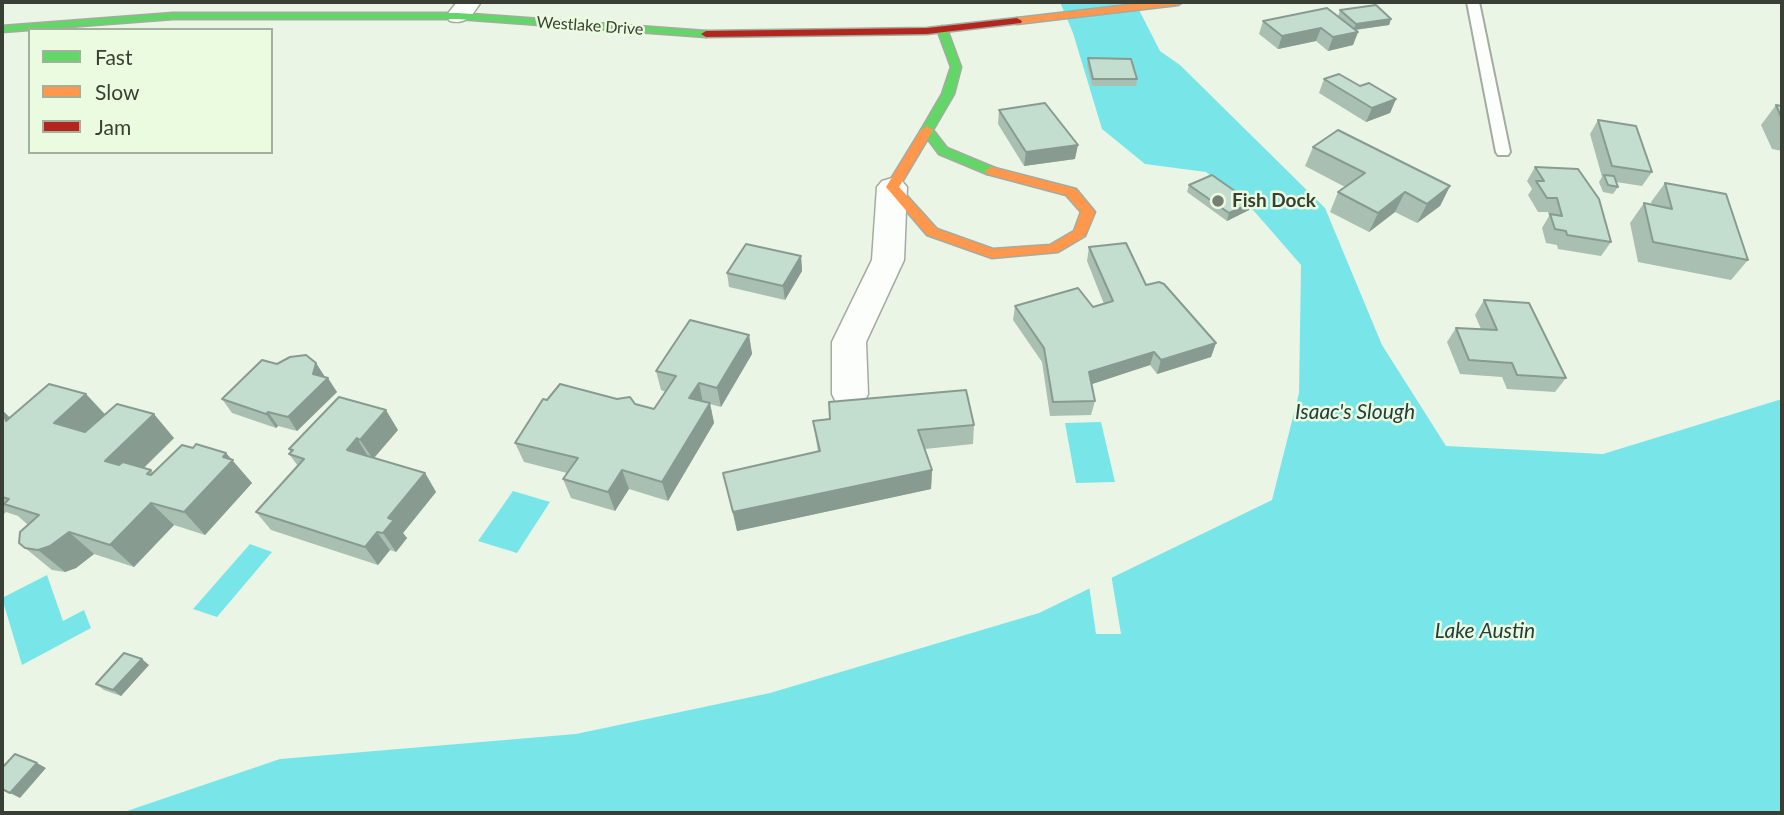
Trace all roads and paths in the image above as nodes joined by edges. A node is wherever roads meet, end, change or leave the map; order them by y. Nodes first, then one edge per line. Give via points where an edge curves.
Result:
1 (1178, 2) edge
2 (1473, 2) edge
3 (464, 9) edge
4 (2, 29) edge
5 (942, 29) junction
6 (927, 130) junction
7 (1503, 152) dead end
8 (892, 187) junction
9 (850, 394) dead end

1 - 5 street, Westlake Drive
2 - 7 lane
3 - 4 street, Westlake Drive via 173,16
3 - 5 street, Westlake Drive via 710,34
5 - 6 street via 956,67 948,94
6 - 8 street
6 - 8 street via 943,151 977,167 1071,192 1088,212 1080,233 1053,249 992,254 932,232
8 - 9 street via 888,260 849,342

